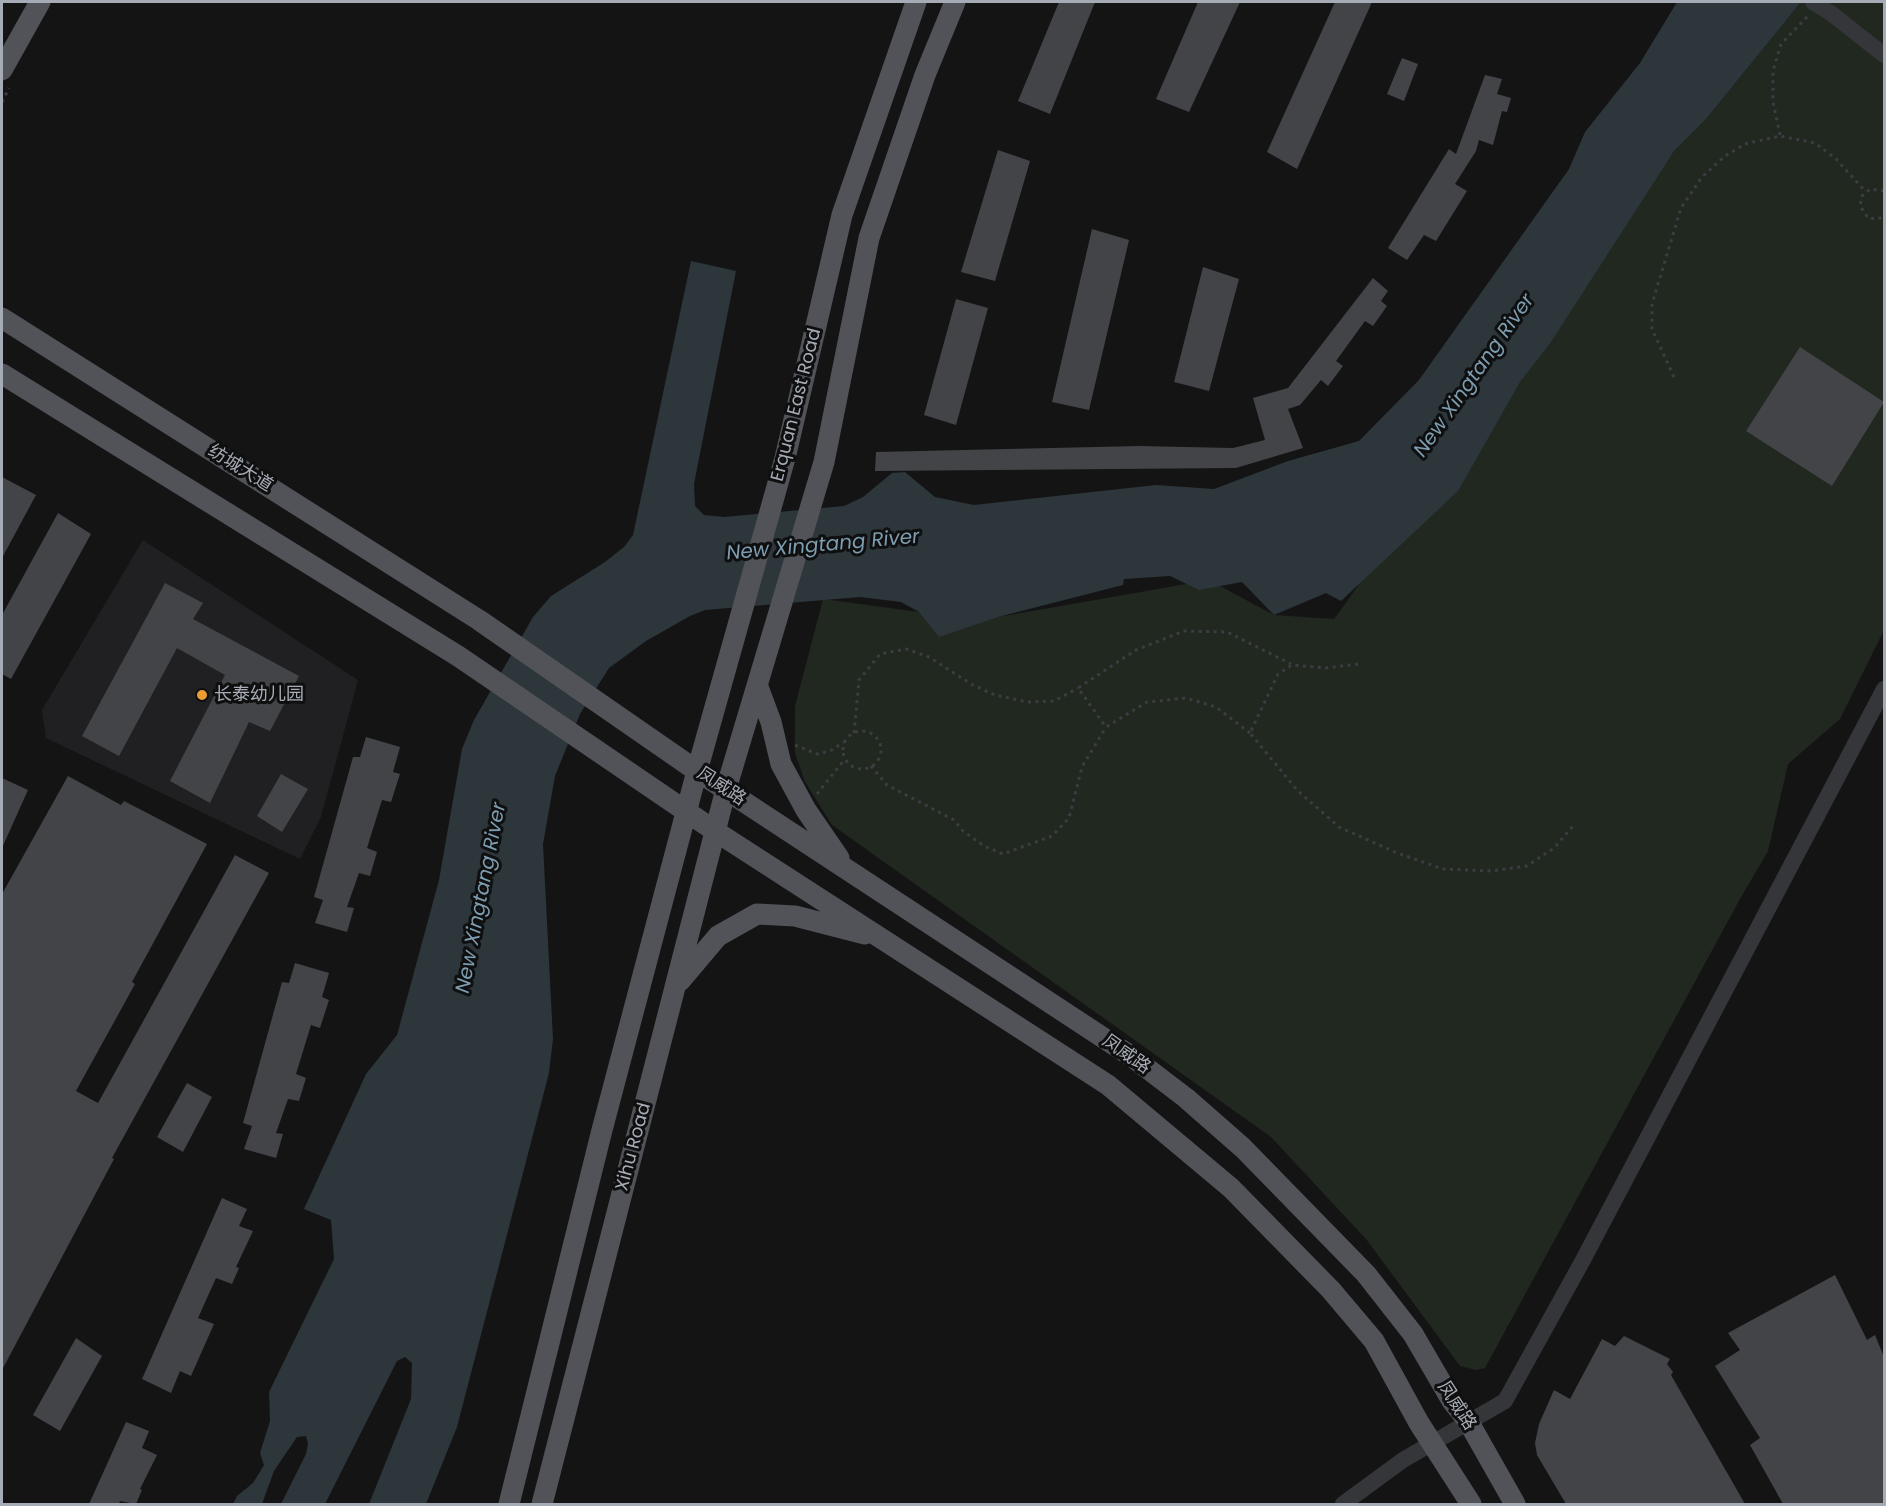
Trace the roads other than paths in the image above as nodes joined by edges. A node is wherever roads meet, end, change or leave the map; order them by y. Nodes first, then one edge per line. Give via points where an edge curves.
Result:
1 (40, 2) edge
2 (916, 2) edge
3 (955, 2) edge
4 (1814, 5) edge
5 (1884, 55) edge
6 (2, 70) edge
7 (2, 318) edge
8 (2, 374) edge
9 (758, 687) junction
10 (1884, 689) edge
11 (626, 721) joint
12 (697, 771) junction
13 (726, 789) junction
14 (688, 811) junction
15 (715, 831) junction
16 (851, 872) junction
17 (885, 940) junction
18 (675, 986) junction
19 (1468, 1421) junction
20 (1433, 1443) junction
21 (509, 1504) edge
22 (542, 1504) edge
23 (1343, 1504) edge
24 (1471, 1504) edge
25 (1515, 1504) edge

1 - 6 main road
2 - 12 main road, Erquan East Road via 842,215 785,458
3 - 9 main road, Erquan East Road via 925,75 869,238 824,462
4 - 5 street, bridge via 1832,14
7 - 11 main road, 纺城大道 via 479,620
8 - 14 main road, 凤威路 via 458,656
9 - 13 main road, Erquan East Road
9 - 16 main road via 781,764 823,837
10 - 19 street via 1505,1401
11 - 12 main road, 凤威路
12 - 13 main road, 凤威路
12 - 14 main road, Erquan East Road
13 - 15 main road, Xihu Road
13 - 16 main road, 凤威路
14 - 15 main road, 凤威路
14 - 21 main road, Xihu Road via 602,1131
15 - 17 main road, 凤威路
15 - 18 main road, Xihu Road
16 - 19 main road, 凤威路 via 1131,1056 1243,1148 1366,1274 1413,1334
17 - 18 main road via 795,916 757,914 718,936
17 - 20 main road, 凤威路 via 1108,1085 1232,1188 1331,1290 1374,1341
18 - 22 main road, Xihu Road
19 - 20 street
19 - 25 main road, 凤威路
20 - 23 street
20 - 24 main road, 凤威路

